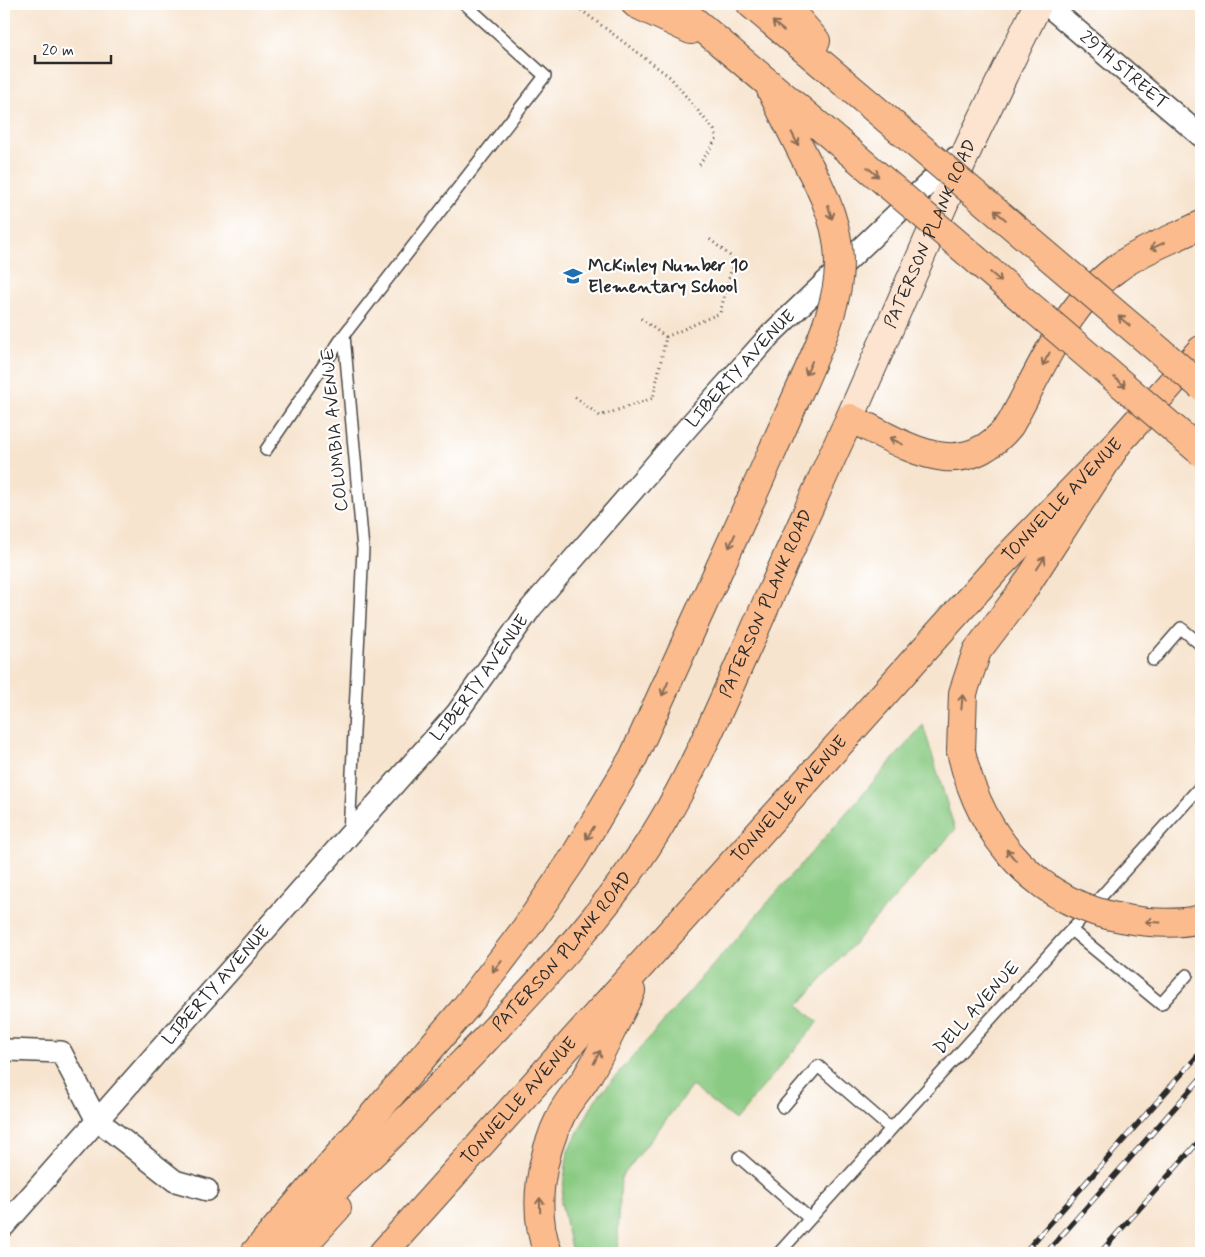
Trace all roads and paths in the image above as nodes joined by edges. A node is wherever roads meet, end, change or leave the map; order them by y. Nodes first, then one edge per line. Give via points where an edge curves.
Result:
1 (465, 4) edge
2 (573, 4) edge
3 (636, 4) edge
4 (674, 4) edge
5 (751, 4) edge
6 (784, 4) edge
7 (1038, 4) edge
8 (1046, 4) edge
9 (725, 46) junction
10 (765, 80) junction
11 (868, 103) junction
12 (1201, 136) edge
13 (970, 144) junction
14 (698, 168) dead end
15 (1201, 225) edge
16 (707, 237) dead end
17 (640, 318) dead end
18 (344, 336) junction
19 (666, 337) junction
20 (1201, 350) edge
21 (1201, 386) edge
22 (575, 396) dead end
23 (850, 418) junction
24 (1118, 443) junction
25 (266, 450) dead end
26 (1201, 452) edge
27 (1201, 645) edge
28 (1153, 660) dead end
29 (1201, 786) edge
30 (349, 837) junction
31 (1201, 919) edge
32 (1071, 930) junction
33 (649, 956) junction
34 (1187, 975) dead end
35 (9, 1050) dead end
36 (783, 1107) dead end
37 (96, 1120) junction
38 (891, 1129) junction
39 (391, 1138) junction
40 (739, 1157) dead end
41 (207, 1190) dead end
42 (810, 1219) junction
43 (4, 1226) edge
44 (255, 1253) edge
45 (262, 1253) edge
46 (296, 1253) edge
47 (383, 1253) edge
48 (548, 1253) edge
49 (778, 1253) edge

1 - 18 lane, COLUMBIA AVENUE via 545,76
2 - 14 path via 670,77 714,130 717,138
3 - 9 main road
4 - 9 main road
11 -> 5 main road
6 - 11 main road
7 - 13 main road, PATERSON PLANK ROAD
8 - 12 street, 29TH STREET
9 - 10 main road
10 -> 26 main road, bridge
10 -> 44 main road, bridge via 826,199 835,229 839,263 836,300 826,332 633,758 573,859 465,1008
21 -> 11 main road, bridge
13 - 23 main road, PATERSON PLANK ROAD
13 - 30 street, LIBERTY AVENUE via 771,334 531,608 457,713
15 -> 23 main road via 1118,267 1089,292 1065,325 1010,425 986,448 958,459 941,458 922,453
16 - 19 path via 734,259 720,314
17 - 19 path
18 - 25 lane
18 - 30 lane, COLUMBIA AVENUE via 363,549
19 - 22 path via 653,398 600,416
20 - 24 main road, TONNELLE AVENUE
23 - 39 main road, PATERSON PLANK ROAD via 707,737 663,821 609,899 550,972
31 -> 24 main road, bridge via 1155,923 1118,918 1082,908 1046,888 1019,864 986,819 971,788 961,751 963,692 977,651 1021,593
24 - 33 main road, TONNELLE AVENUE via 998,567
27 - 28 lane via 1181,628
29 - 32 lane, DELL AVENUE
30 - 37 street, LIBERTY AVENUE
32 - 34 lane via 1161,1004
32 - 38 lane, DELL AVENUE
33 - 47 main road, TONNELLE AVENUE
48 -> 33 main road via 540,1200 545,1157 562,1113 587,1077
35 - 37 street via 61,1052
36 - 38 lane via 818,1066
37 - 41 street via 175,1181
37 - 43 street, LIBERTY AVENUE
38 - 42 lane, DELL AVENUE
39 - 45 main road, PATERSON PLANK ROAD
39 - 46 main road, PATERSON PLANK ROAD via 330,1217
40 - 42 lane
42 - 49 lane, DELL AVENUE

